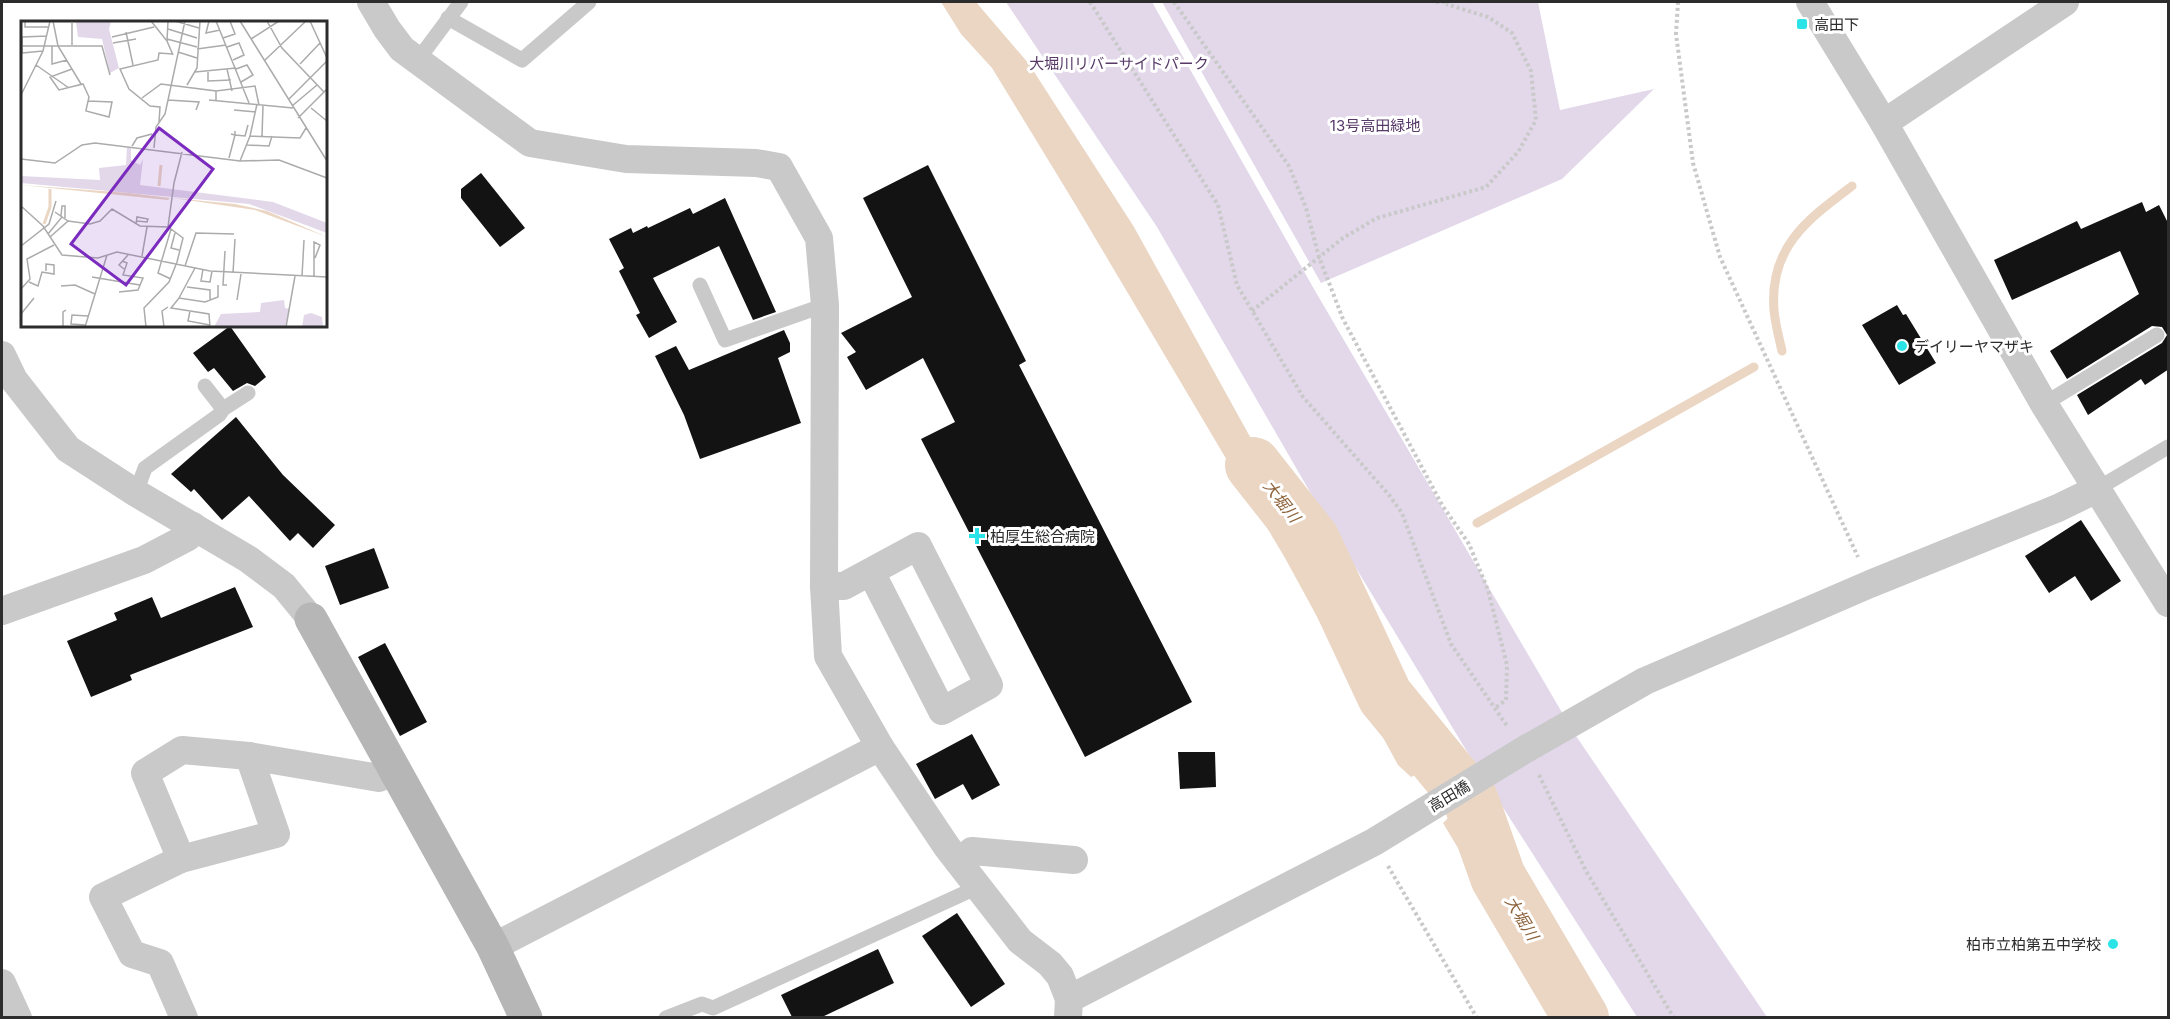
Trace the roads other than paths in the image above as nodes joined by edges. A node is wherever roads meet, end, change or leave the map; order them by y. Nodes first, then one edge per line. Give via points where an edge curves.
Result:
1 (372, 2) edge
2 (461, 2) edge
3 (589, 2) edge
4 (1810, 2) edge
5 (2060, 2) edge
6 (448, 18) junction
7 (420, 61) junction
8 (1884, 123) junction
9 (700, 285) dead end
10 (825, 305) junction
11 (2157, 335) dead end
12 (2, 355) edge
13 (206, 386) dead end
14 (248, 393) dead end
15 (2044, 404) junction
16 (224, 409) junction
17 (2169, 447) edge
18 (2097, 489) junction
19 (136, 493) junction
20 (193, 526) junction
21 (870, 572) junction
22 (824, 586) junction
23 (2169, 603) edge
24 (2, 611) edge
25 (311, 619) joint
26 (880, 747) junction
27 (249, 756) junction
28 (395, 769) junction
29 (181, 859) junction
30 (1074, 860) dead end
31 (959, 862) junction
32 (978, 887) junction
33 (493, 947) junction
34 (2, 983) edge
35 (1069, 1008) edge
36 (18, 1017) edge
37 (184, 1017) edge
38 (526, 1017) edge
39 (666, 1017) edge

1 - 7 street via 402,49
2 - 6 lane
3 - 6 lane via 522,60
4 - 8 street
5 - 8 street
6 - 7 lane
7 - 10 street via 530,143 626,159 779,167 819,238
8 - 15 street
9 - 10 lane via 725,340
10 - 22 street
11 - 15 lane
12 - 19 street via 14,380 68,449
13 - 16 lane
14 - 16 lane
15 - 18 street
16 - 19 lane via 145,468
17 - 18 lane
18 - 23 street
18 - 35 street, 高田橋 via 1645,681 1374,842
19 - 20 street
20 - 24 street via 188,537 144,560
20 - 25 street via 284,586
21 - 21 street via 918,546 989,685 942,711
21 - 22 street via 844,586
22 - 26 street via 828,656
25 - 28 street
26 - 31 street
26 - 33 street
27 - 28 street via 379,778
27 - 29 street via 276,834
27 - 29 street via 182,750 146,773
28 - 33 street
29 - 37 street via 103,897 132,954 160,963
30 - 31 street via 972,851
31 - 32 street
32 - 35 street via 1020,941 1050,963 1060,976
32 - 39 lane via 713,1008 702,1004
33 - 38 street
34 - 36 street

